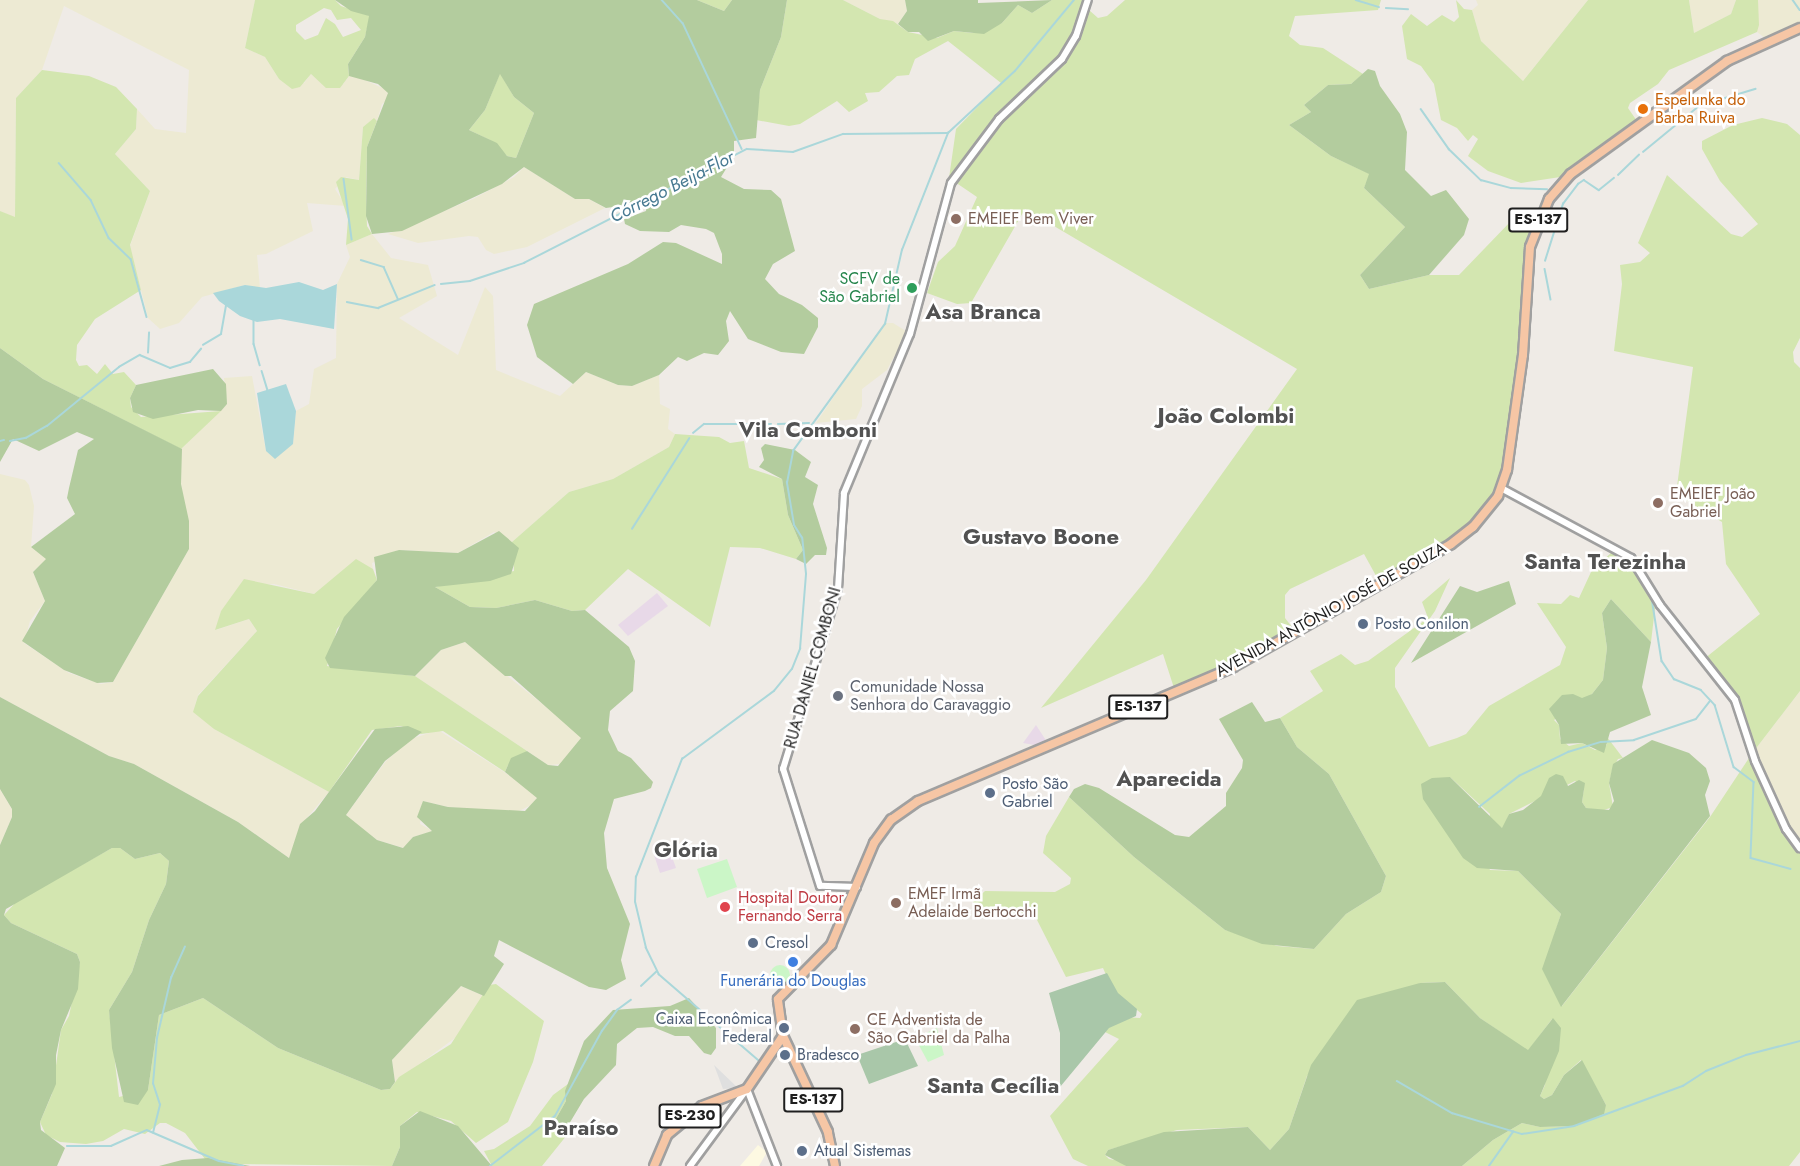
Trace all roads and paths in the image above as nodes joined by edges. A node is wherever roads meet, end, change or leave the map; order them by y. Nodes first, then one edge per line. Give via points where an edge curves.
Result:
1 (1088, 0) edge
2 (1800, 27) edge
3 (1501, 488) junction
4 (1800, 848) edge
5 (857, 887) junction
6 (783, 1036) junction
7 (749, 1088) junction
8 (654, 1166) edge
9 (690, 1166) edge
10 (777, 1166) edge
11 (835, 1166) edge

1 - 5 street, RUA DANIEL COMBONI via 1076,36 1062,59 999,119 958,170 910,334 848,479 840,529 838,589 784,764 820,886
2 - 3 main road, ES-137 via 1727,61 1571,174 1549,199 1530,247 1523,355 1511,453
3 - 4 street via 1631,558 1660,605 1735,700 1755,761 1786,829
3 - 5 main road, AVENIDA ANTÔNIO JOSÉ DE SOUZA / ES-137 via 1485,514 1466,534 1233,667 903,809 879,834
5 - 6 main road, AVENIDA ANTÔNIO JOSÉ DE SOUZA / ES-137 via 831,945 778,999
6 - 7 main road
6 - 11 main road, ES-137 via 828,1132
7 - 8 main road, ES-230 via 702,1106 667,1135
7 - 9 street
7 - 10 street

